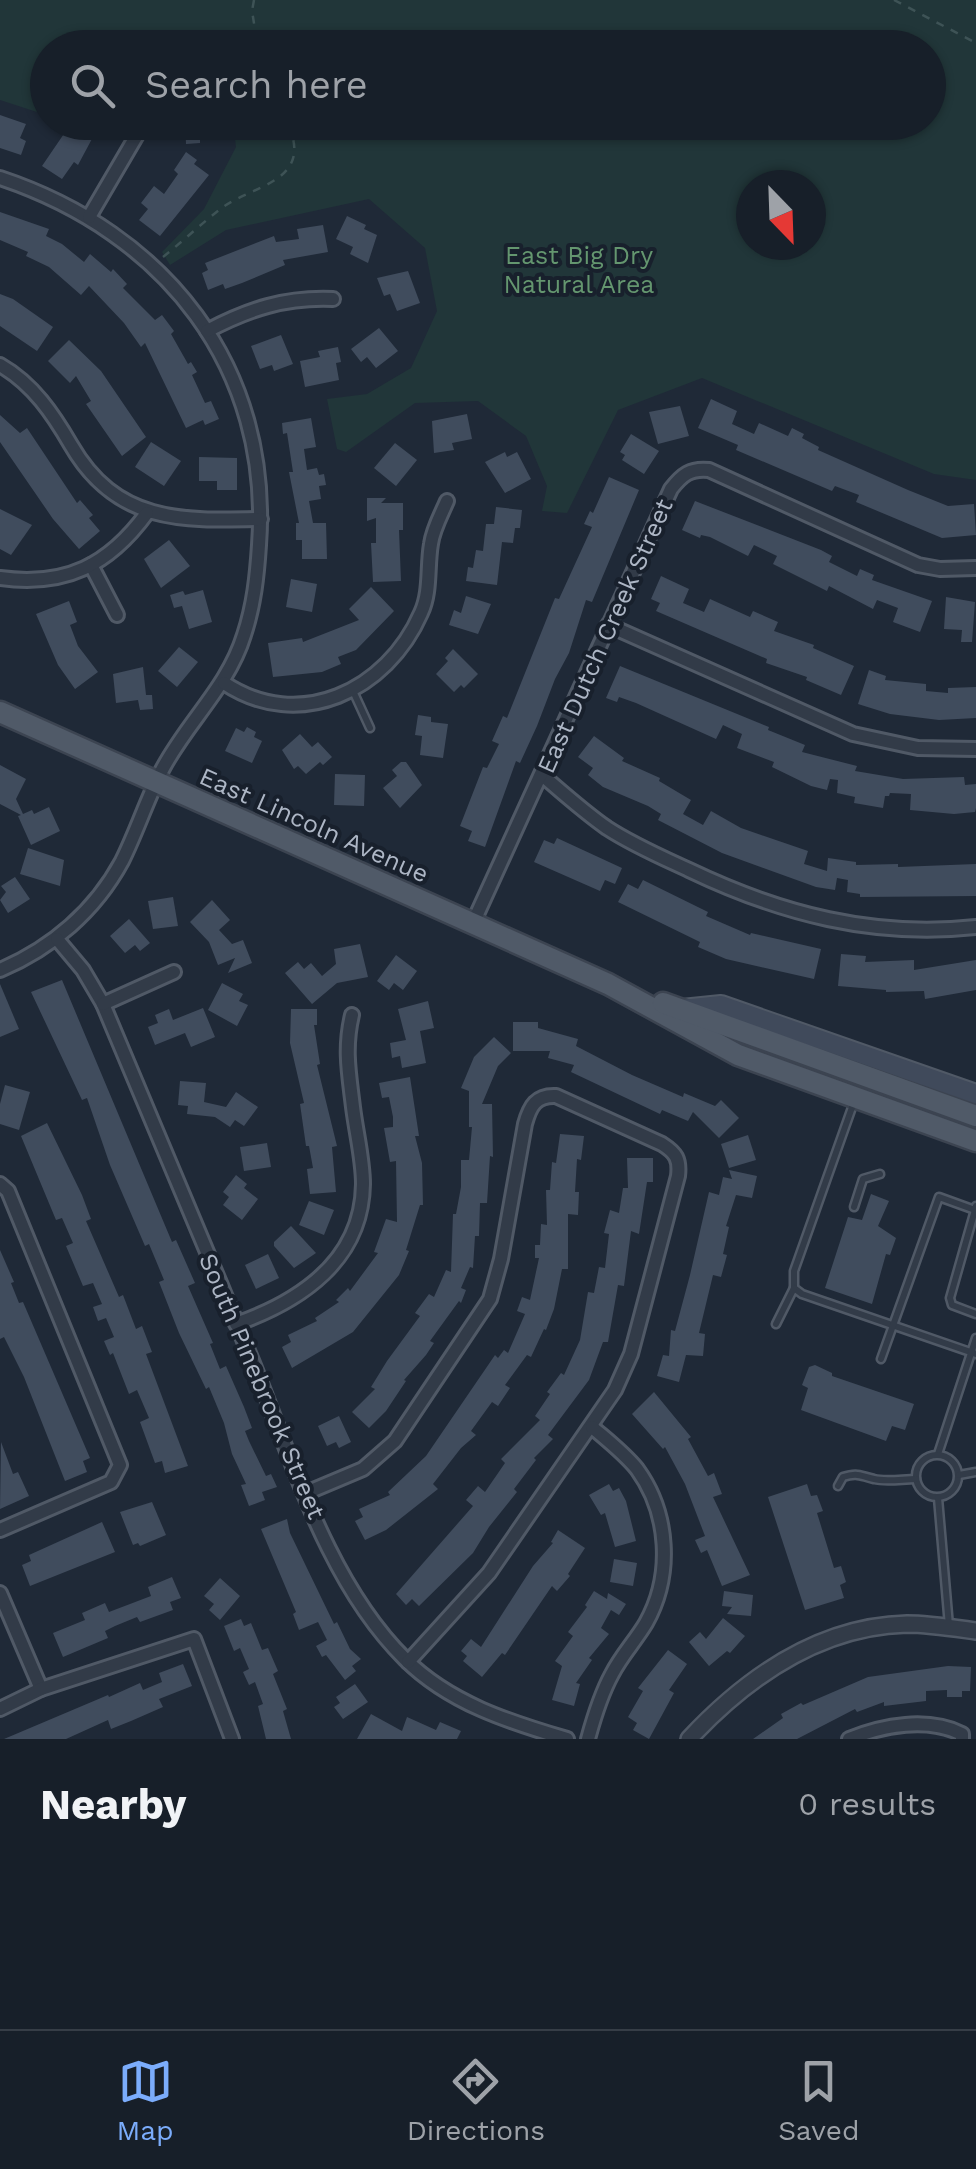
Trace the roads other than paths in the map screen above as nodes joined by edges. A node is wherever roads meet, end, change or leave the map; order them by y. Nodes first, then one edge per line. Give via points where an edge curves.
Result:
1 (134, 140) edge
2 (0, 178) edge
3 (88, 217) junction
4 (334, 298) dead end
5 (207, 331) junction
6 (0, 366) edge
7 (447, 500) dead end
8 (147, 512) junction
9 (261, 520) junction
10 (91, 566) junction
11 (976, 568) edge
12 (0, 578) edge
13 (117, 614) dead end
14 (608, 625) junction
15 (224, 683) junction
16 (353, 690) junction
17 (0, 712) edge
18 (370, 728) dead end
19 (976, 749) edge
20 (542, 775) junction
21 (156, 782) junction
22 (473, 923) junction
23 (976, 927) edge
24 (57, 939) junction
25 (0, 970) edge
26 (174, 972) dead end
27 (608, 984) junction
28 (103, 1004) junction
29 (680, 1010) junction
30 (352, 1015) dead end
31 (976, 1094) edge
32 (855, 1100) junction
33 (950, 1106) junction
34 (976, 1116) edge
35 (976, 1142) edge
36 (880, 1174) dead end
37 (0, 1184) edge
38 (854, 1207) dead end
39 (975, 1208) edge
40 (794, 1288) junction
41 (976, 1314) edge
42 (236, 1324) junction
43 (776, 1324) dead end
44 (894, 1326) junction
45 (976, 1338) edge
46 (973, 1353) edge
47 (881, 1360) dead end
48 (592, 1427) junction
49 (938, 1454) junction
50 (976, 1472) edge
51 (959, 1475) junction
52 (916, 1479) junction
53 (838, 1486) dead end
54 (306, 1493) junction
55 (938, 1498) junction
56 (0, 1530) edge
57 (0, 1593) edge
58 (949, 1628) junction
59 (976, 1631) edge
60 (408, 1662) junction
61 (42, 1689) junction
62 (0, 1709) edge
63 (962, 1736) edge
64 (232, 1739) edge
65 (568, 1739) edge
66 (588, 1739) edge
67 (688, 1739) edge
68 (849, 1739) edge

1 - 3 street
2 - 3 street
3 - 5 street via 153,265
4 - 5 street via 258,306
5 - 9 street via 246,415 260,466
6 - 8 street via 46,404 103,485
7 - 16 street via 432,538 428,590 415,626 395,659
8 - 9 street via 193,521
8 - 10 street via 123,544
9 - 15 street via 251,612
10 - 12 street via 45,580
10 - 13 street
11 - 14 street, East Dutch Creek Street via 918,564 697,469 671,489
14 - 19 street via 853,734 918,748
14 - 20 street, East Dutch Creek Street
15 - 16 street via 272,703 310,704
15 - 21 street via 186,728
16 - 18 lane
17 - 21 main road, East Lincoln Avenue
20 - 22 street, East Dutch Creek Street
20 - 23 street via 626,840 779,908 864,927
21 - 22 main road, East Lincoln Avenue
21 - 24 street via 108,883
22 - 27 main road, East Lincoln Avenue
24 - 25 street
24 - 28 street, South Pinebrook Street
26 - 28 street
27 - 29 main road, East Lincoln Avenue
27 - 32 main road, East Lincoln Avenue via 738,1055
28 - 42 street, South Pinebrook Street
29 - 31 main road via 721,1005
29 - 33 main road, East Lincoln Avenue
30 - 42 street via 345,1043 363,1183 355,1227 345,1249 310,1287
32 - 33 main road via 867,1090 918,1107
32 - 35 main road, East Lincoln Avenue
32 - 40 lane via 794,1271
33 - 34 main road, East Lincoln Avenue
36 - 38 lane via 863,1180
37 - 56 street via 120,1465 111,1482
39 - 41 lane via 950,1298
39 - 44 lane via 939,1197
40 - 43 lane
40 - 44 lane
42 - 54 street, South Pinebrook Street
44 - 46 lane
44 - 47 lane
45 - 46 lane
46 - 49 lane
48 - 54 street via 631,1354 679,1164 662,1144 556,1096 530,1107 490,1299 395,1440 363,1469
48 - 60 street via 489,1573
48 - 66 street via 647,1484 664,1551 655,1603 612,1672
49 - 51 lane via 952,1460
49 - 52 lane via 922,1461
50 - 51 lane
51 - 55 lane via 953,1491
52 - 53 lane via 872,1480 855,1473
52 - 55 lane via 922,1492
54 - 60 street, South Pinebrook Street via 351,1589
55 - 58 lane
57 - 61 street
58 - 59 street
58 - 67 street via 866,1629 806,1648 762,1672
60 - 65 street, South Pinebrook Street via 466,1703
61 - 62 street
61 - 64 street via 194,1639
63 - 68 street via 925,1724

